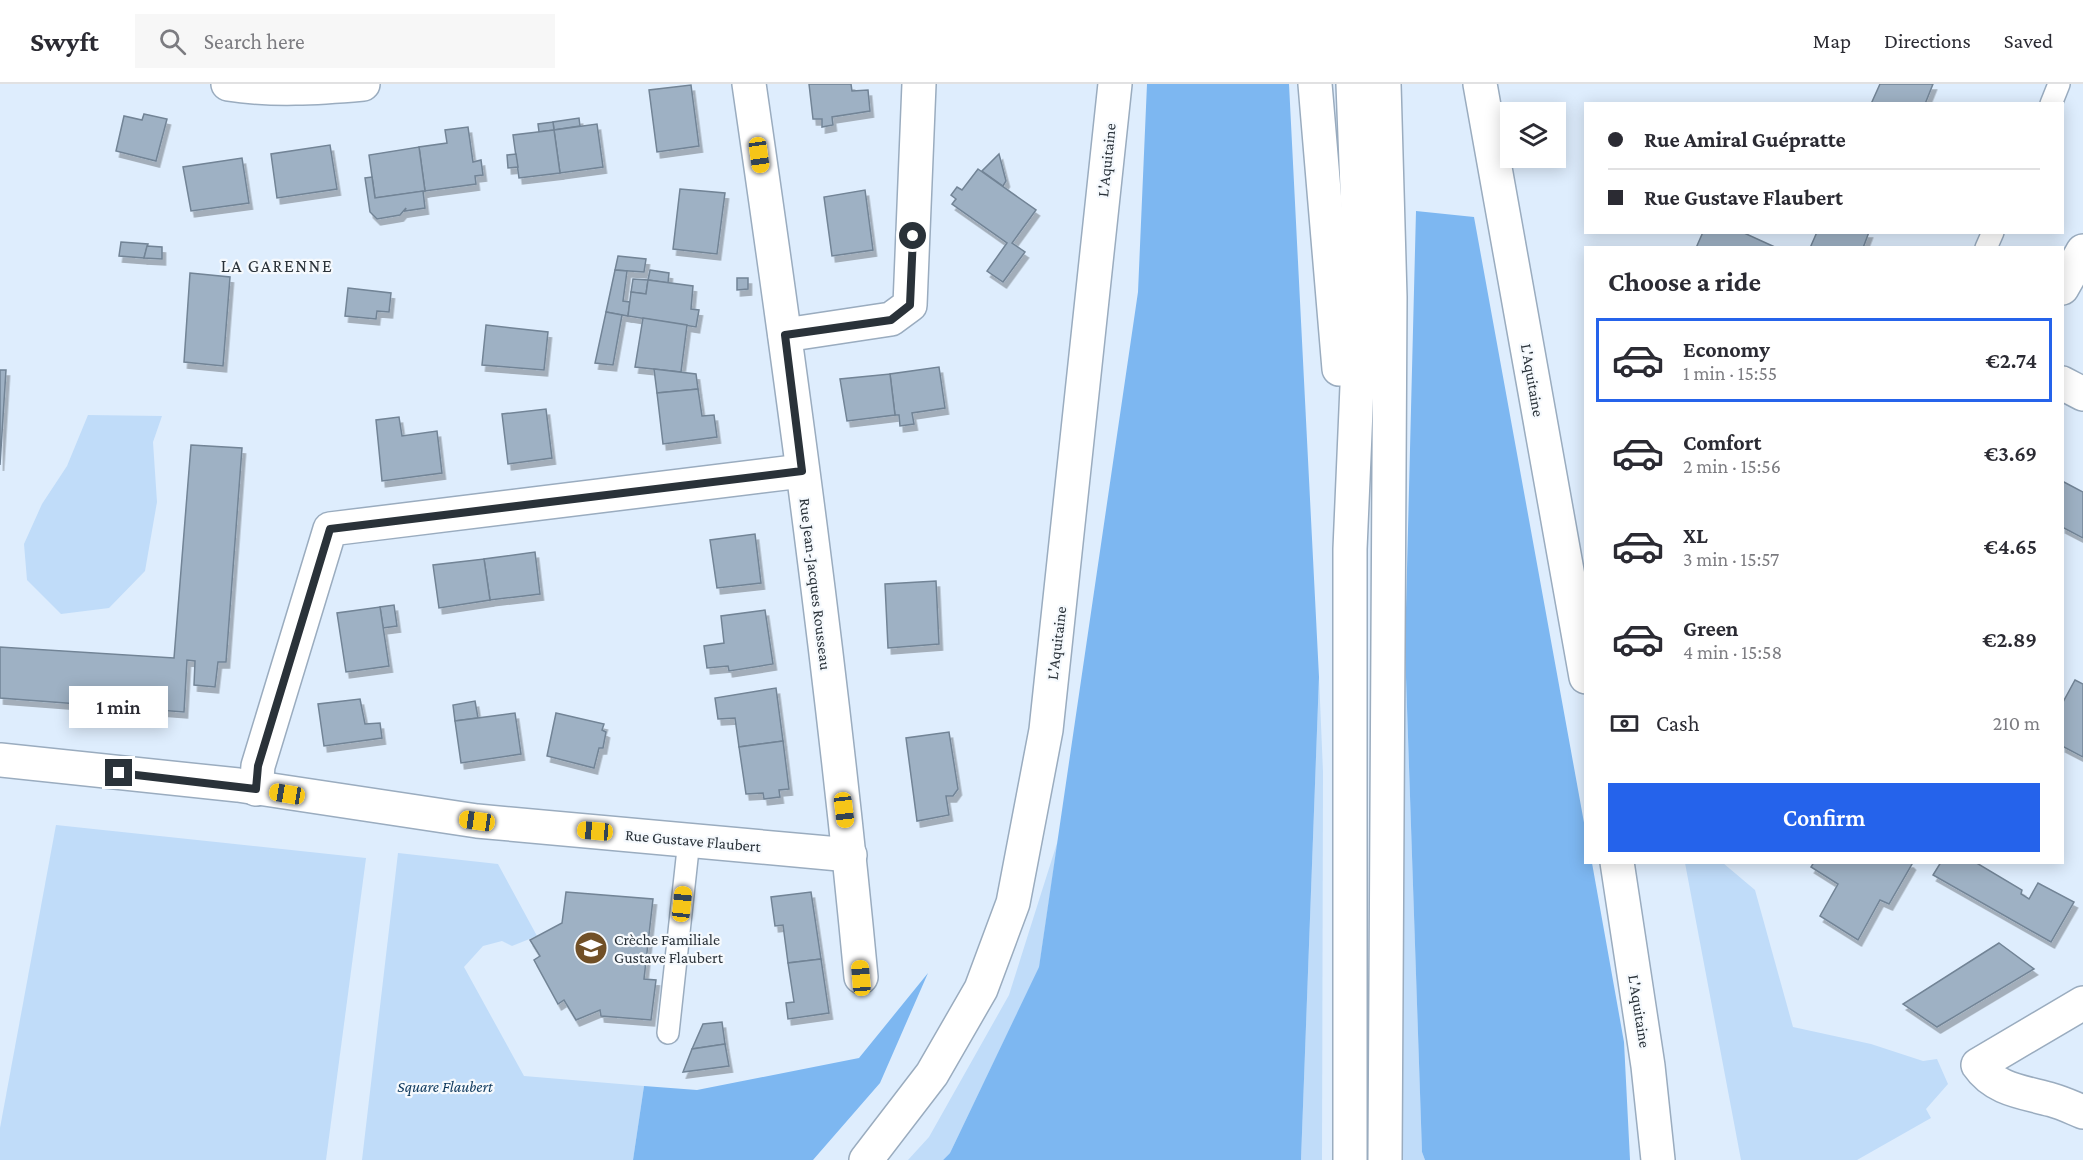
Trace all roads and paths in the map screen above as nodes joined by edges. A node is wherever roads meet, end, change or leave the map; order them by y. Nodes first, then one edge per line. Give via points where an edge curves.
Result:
1 (228, 84) edge
2 (363, 84) edge
3 (748, 84) edge
4 (919, 84) edge
5 (1115, 84) edge
6 (1315, 84) edge
7 (1353, 84) edge
8 (1384, 84) edge
9 (1480, 84) edge
10 (2059, 84) edge
11 (2051, 102) edge
12 (2083, 251) edge
13 (2064, 284) edge
14 (785, 335) junction
15 (2064, 384) edge
16 (2083, 394) edge
17 (802, 471) junction
18 (1350, 549) junction
19 (1584, 666) edge
20 (0, 760) edge
21 (256, 789) junction
22 (689, 840) junction
23 (850, 855) junction
24 (1617, 864) edge
25 (861, 978) dead end
26 (2083, 1003) edge
27 (668, 1033) dead end
28 (2083, 1112) edge
29 (866, 1160) edge
30 (1350, 1160) edge
31 (1385, 1160) edge
32 (1658, 1160) edge

1 - 2 main road via 313,88
3 - 14 main road, Rue Jean-Jacques Rousseau
4 - 14 main road via 910,305 891,320
5 - 29 main road, L'Aquitaine via 1046,730 1013,903 981,989 932,1074
6 - 18 main road via 1334,293
7 - 18 main road via 1360,293
8 - 31 main road via 1390,297
9 - 19 main road, L'Aquitaine
10 - 11 lane
12 - 13 main road
14 - 17 main road, Rue Jean-Jacques Rousseau
15 - 16 main road
17 - 21 main road via 330,529 258,766
17 - 23 main road, Rue Jean-Jacques Rousseau
18 - 30 main road
20 - 21 main road, Rue Gustave Flaubert
21 - 22 main road, Rue Gustave Flaubert via 477,821
22 - 23 main road, Rue Gustave Flaubert
22 - 27 lane
23 - 25 main road, Rue Jean-Jacques Rousseau
24 - 32 main road, L'Aquitaine
26 - 28 main road via 1978,1065 1987,1078 2017,1092

